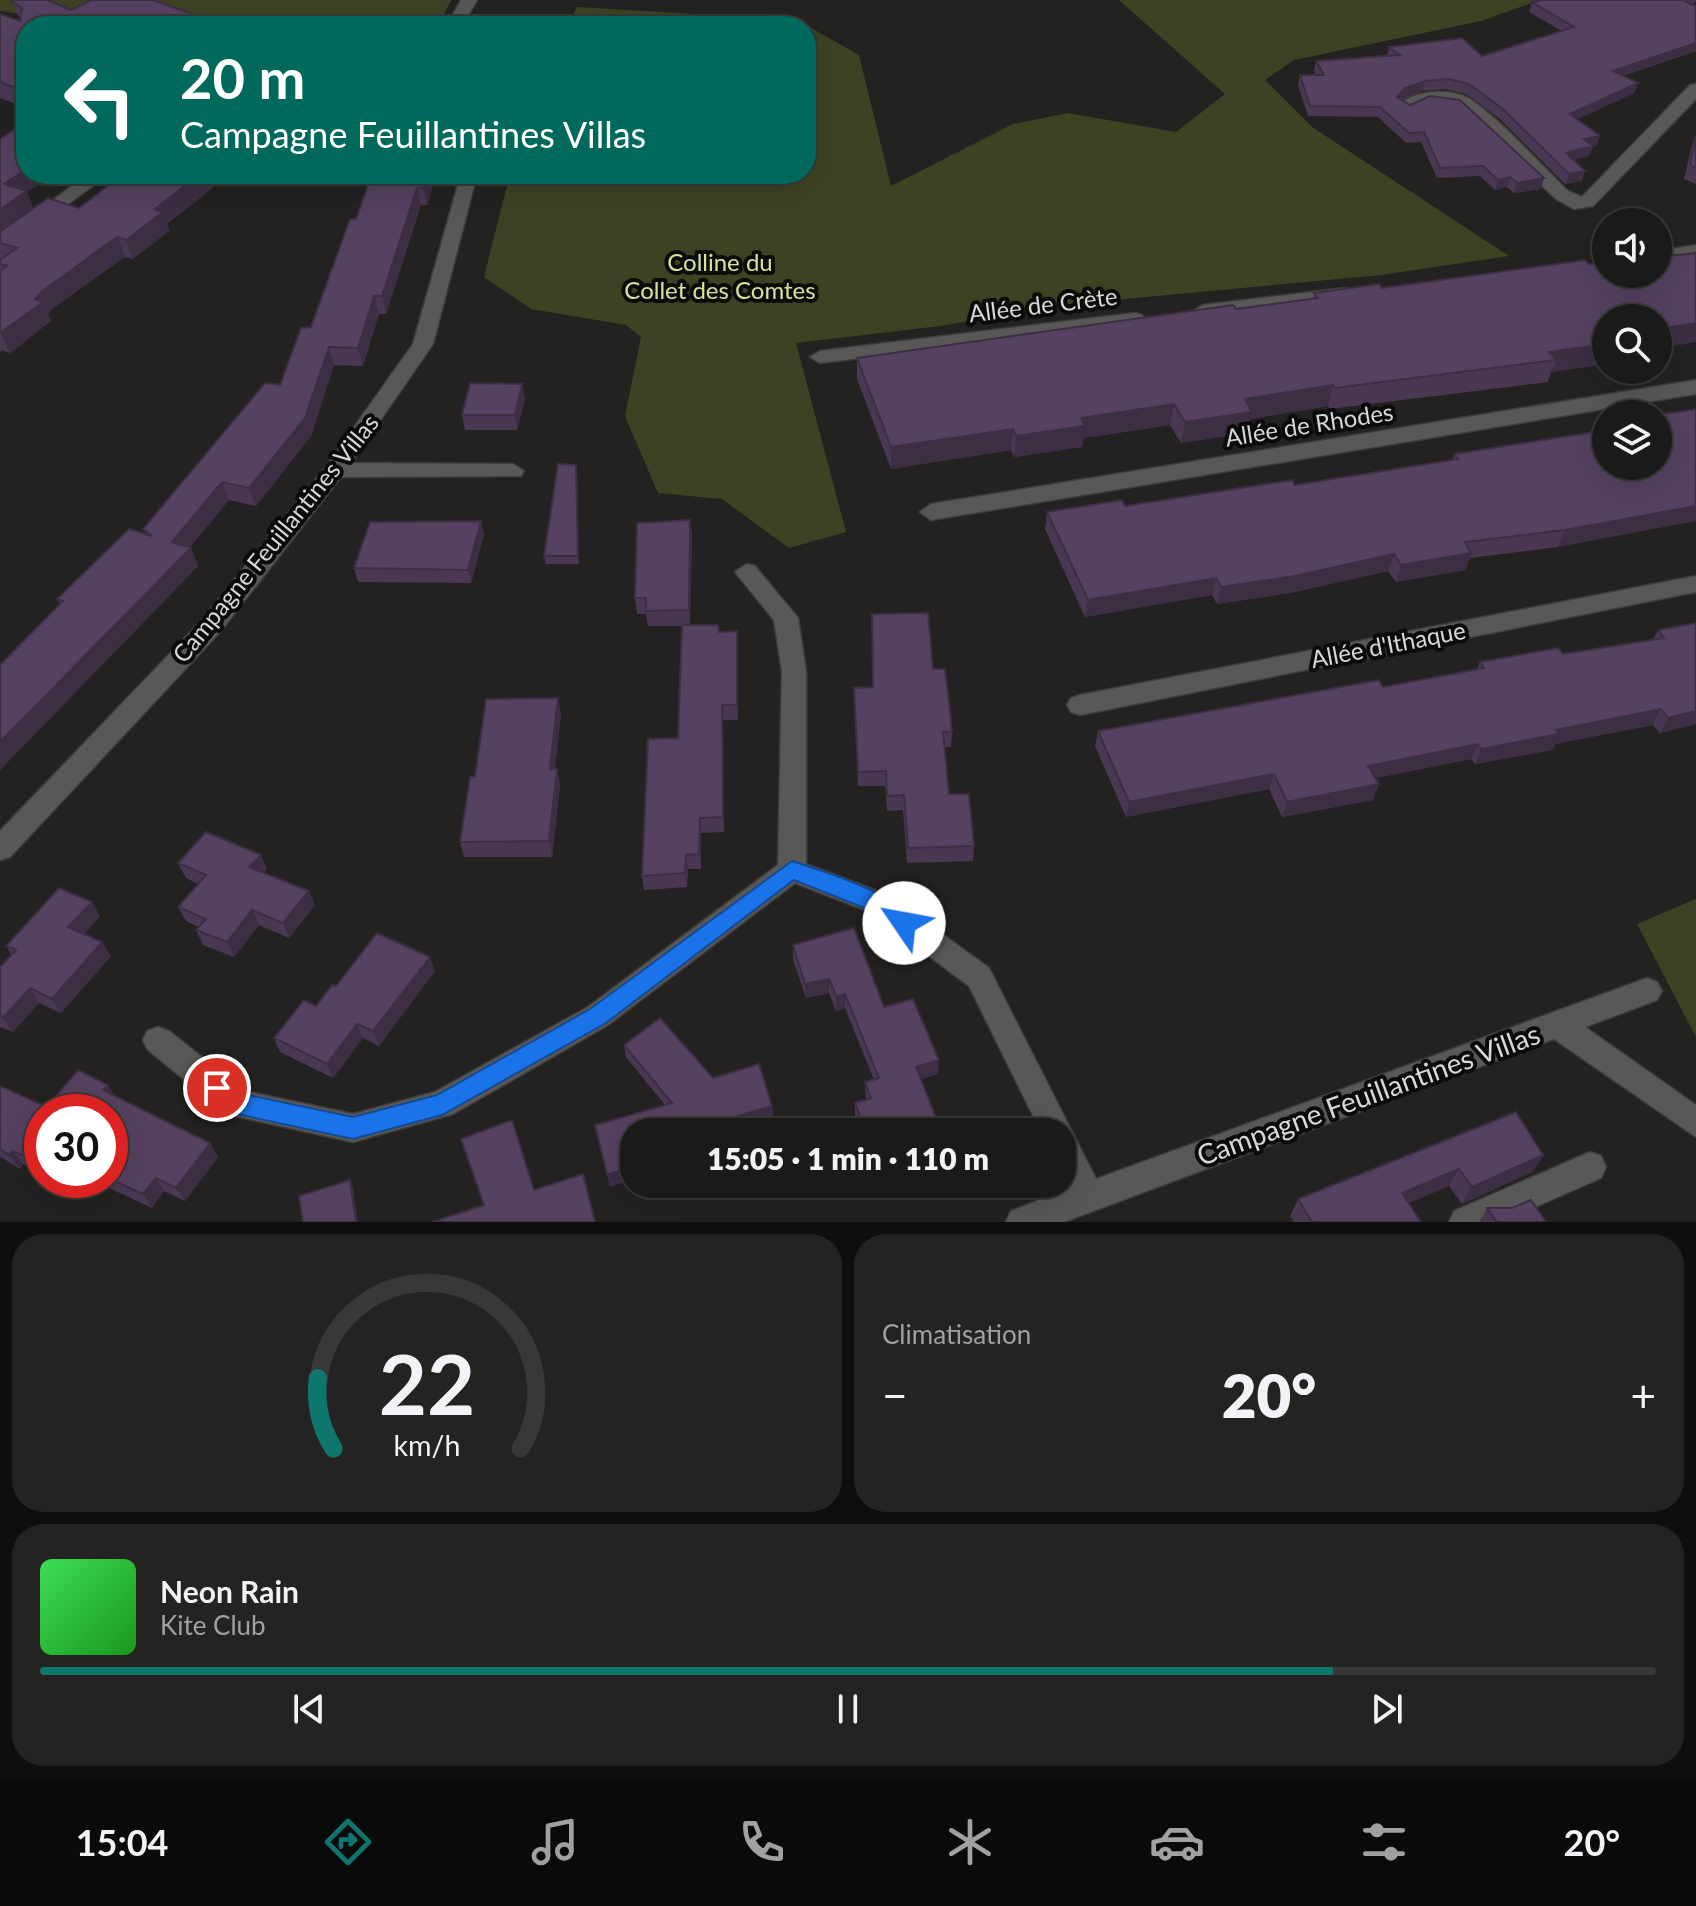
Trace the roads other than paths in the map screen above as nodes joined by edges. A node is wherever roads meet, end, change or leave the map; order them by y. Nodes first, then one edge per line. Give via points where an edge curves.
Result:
1 (1696, 89) edge
2 (1406, 107) edge
3 (86, 184) edge
4 (465, 184) edge
5 (0, 248) edge
6 (1696, 251) edge
7 (1672, 255) edge
8 (1370, 291) edge
9 (1182, 314) edge
10 (1150, 317) edge
11 (820, 357) dead end
12 (1696, 387) edge
13 (335, 470) junction
14 (513, 471) dead end
15 (931, 512) dead end
16 (747, 572) dead end
17 (1696, 584) edge
18 (1080, 705) dead end
19 (0, 849) edge
20 (792, 870) junction
21 (1647, 991) dead end
22 (1557, 1024) junction
23 (158, 1040) dead end
24 (1050, 1118) edge
25 (1696, 1123) edge
26 (1590, 1167) dead end
27 (1076, 1171) edge
28 (1089, 1198) junction
29 (1022, 1222) edge
30 (1465, 1222) edge

1 - 2 street via 1587,202 1574,203 1465,103 1418,98
3 - 5 street
4 - 13 street, Campagne Feuillantines Villas via 423,344
6 - 7 street
8 - 9 street
10 - 11 street, Allée de Crète
12 - 15 street, Allée de Rhodes
13 - 14 street
13 - 19 street, Campagne Feuillantines Villas via 211,626
16 - 20 street via 786,618 794,672
17 - 18 street, Allée d'Ithaque
20 - 23 street via 598,1016 442,1104 413,1112 353,1128 237,1104
20 - 24 street via 880,904 979,977
21 - 22 street, Campagne Feuillantines Villas
22 - 25 street
22 - 28 street, Campagne Feuillantines Villas
26 - 30 street
27 - 28 street
28 - 29 street, Campagne Feuillantines Villas

